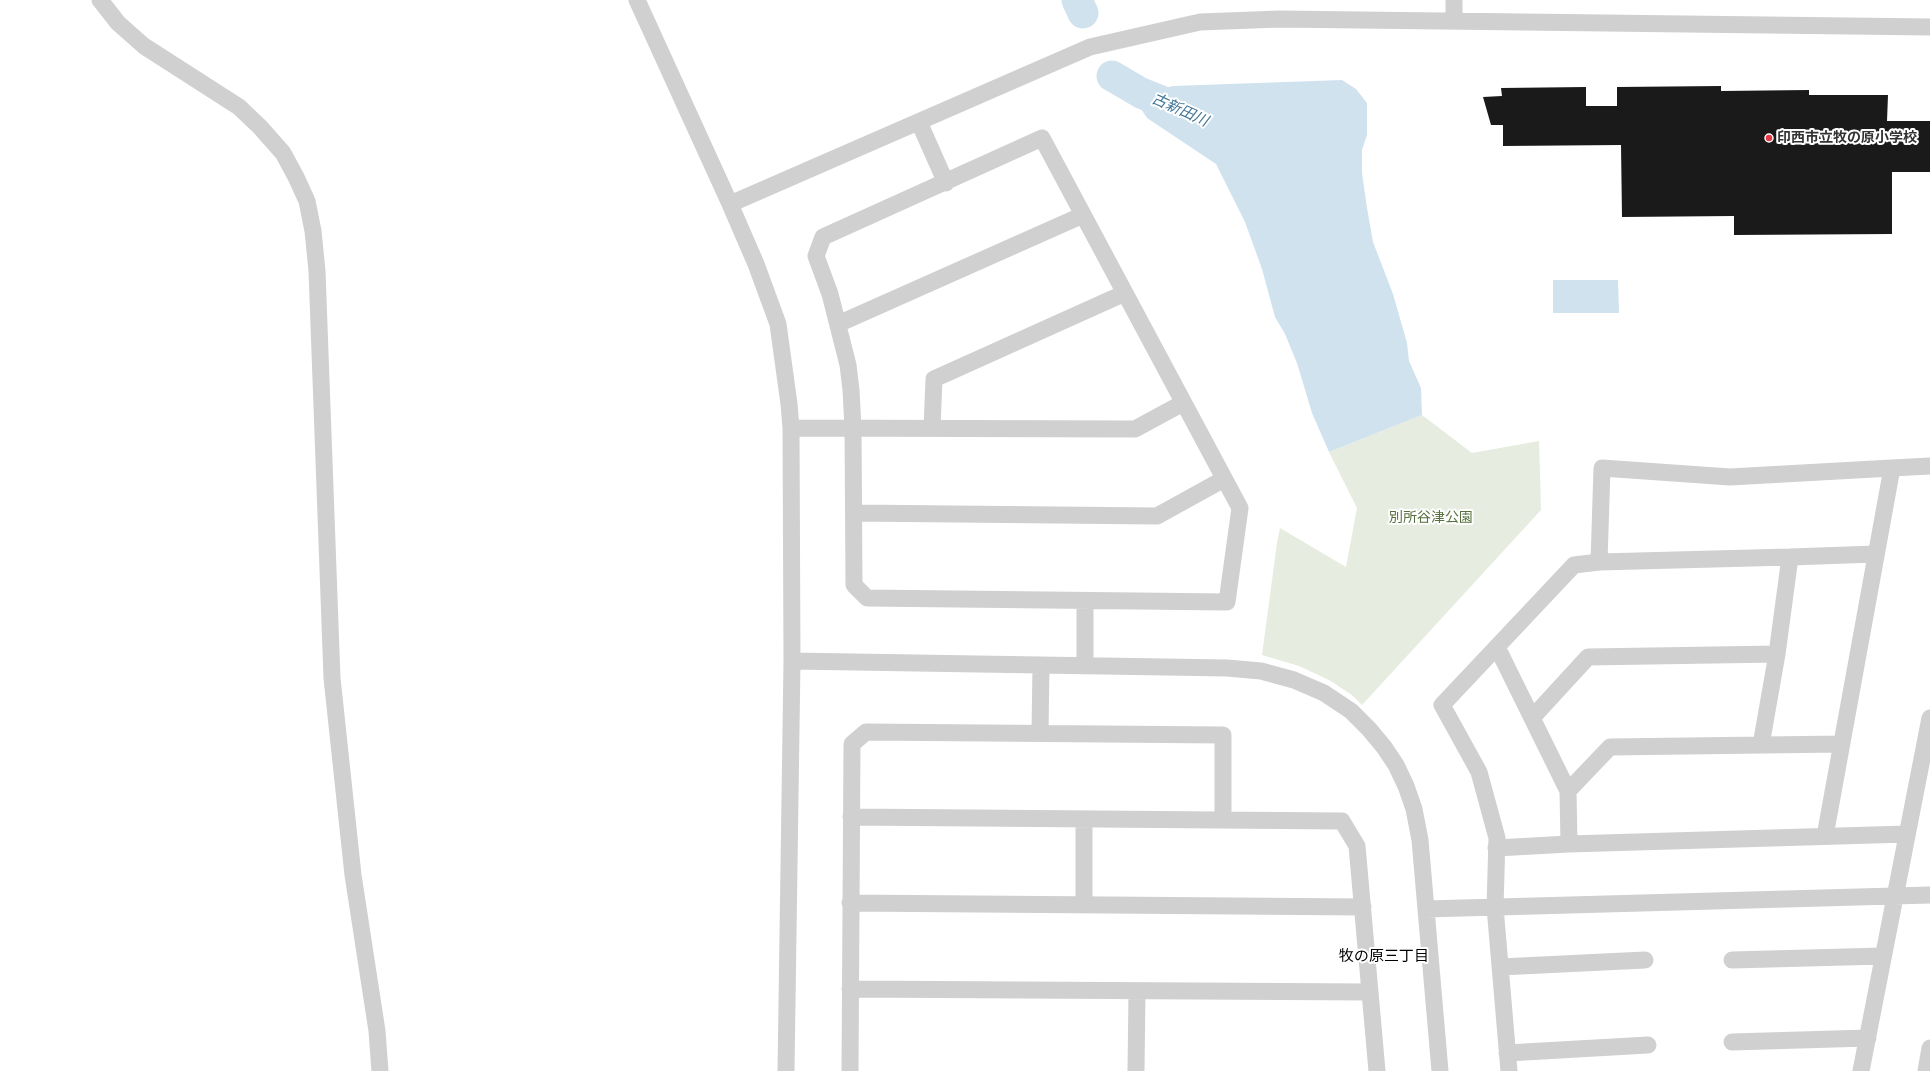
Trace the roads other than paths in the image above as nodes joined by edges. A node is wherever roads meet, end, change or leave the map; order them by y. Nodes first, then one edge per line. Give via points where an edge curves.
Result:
1 (100, 0) edge
2 (637, 0) edge
3 (1454, 0) edge
4 (1454, 21) junction
5 (1930, 27) edge
6 (919, 122) junction
7 (946, 183) junction
8 (730, 204) junction
9 (1083, 215) junction
10 (1125, 293) junction
11 (838, 324) junction
12 (1183, 403) junction
13 (791, 428) junction
14 (853, 428) junction
15 (932, 428) junction
16 (1930, 466) edge
17 (1892, 468) junction
18 (1224, 479) junction
19 (854, 513) junction
20 (1876, 554) junction
21 (1790, 557) junction
22 (1598, 562) junction
23 (1085, 600) junction
24 (1496, 647) junction
25 (1777, 654) junction
26 (792, 661) junction
27 (1041, 666) junction
28 (1085, 666) junction
29 (1532, 718) junction
30 (1930, 718) edge
31 (1040, 733) junction
32 (1841, 744) junction
33 (1761, 745) junction
34 (1568, 791) junction
35 (851, 817) junction
36 (1084, 819) junction
37 (1223, 819) junction
38 (1907, 834) junction
39 (1825, 836) junction
40 (1569, 844) junction
41 (1496, 848) junction
42 (1930, 895) edge
43 (1895, 896) junction
44 (850, 904) junction
45 (1084, 905) junction
46 (1363, 907) junction
47 (1495, 907) junction
48 (1426, 909) junction
49 (1883, 956) junction
50 (1645, 960) dead end
51 (1732, 960) dead end
52 (1500, 967) junction
53 (850, 989) junction
54 (1137, 991) junction
55 (1369, 992) junction
56 (1868, 1038) junction
57 (1732, 1042) dead end
58 (1648, 1045) dead end
59 (1930, 1048) edge
60 (1507, 1053) junction
61 (380, 1071) edge
62 (786, 1071) edge
63 (850, 1071) edge
64 (1136, 1071) edge
65 (1377, 1071) edge
66 (1440, 1071) edge
67 (1509, 1071) edge
68 (1861, 1071) edge
69 (1926, 1071) edge

1 - 61 street via 118,23 144,46 239,107 260,127 284,153 307,201 317,271 332,678 353,876 377,1031
2 - 8 street
3 - 4 street
4 - 5 street
4 - 6 street via 1279,19 1200,22 1090,47
6 - 7 street
6 - 8 street
7 - 9 street via 1042,138
7 - 11 street via 823,237 816,256
8 - 13 street via 778,324
9 - 10 street
9 - 11 street
10 - 12 street
10 - 15 street via 934,379
11 - 14 street via 848,365
12 - 15 street via 1135,429
12 - 18 street
13 - 14 street
13 - 26 street
14 - 15 street
14 - 19 street
16 - 17 street
17 - 20 street
17 - 22 street via 1730,476 1602,468
18 - 19 street via 1157,516
18 - 23 street via 1240,508 1227,602
19 - 23 street via 854,585 867,598
20 - 21 street
20 - 32 street
21 - 22 street
21 - 25 street
22 - 24 street via 1574,565
23 - 28 street
24 - 29 street
24 - 41 street via 1442,705 1479,772 1497,838
25 - 29 street via 1588,657
25 - 33 street
26 - 27 street
26 - 62 street
27 - 28 street
27 - 31 street
28 - 48 street via 1227,668 1262,671 1294,680 1324,693 1351,711 1384,747 1406,786 1420,840
29 - 34 street
30 - 38 street
31 - 35 street via 866,732 852,744
31 - 37 street via 1223,735
32 - 33 street
32 - 39 street
33 - 34 street via 1610,747
34 - 40 street
35 - 36 street
35 - 44 street
36 - 37 street
36 - 45 street
37 - 46 street via 1342,821 1357,846
38 - 39 street
38 - 43 street
39 - 40 street
40 - 41 street
41 - 47 street
42 - 43 street
43 - 47 street
43 - 49 street
44 - 45 street
44 - 53 street
45 - 46 street
46 - 55 street
47 - 48 street
47 - 52 street
48 - 66 street
49 - 51 street
49 - 56 street
50 - 52 street
52 - 60 street
53 - 54 street
53 - 63 street
54 - 55 street
54 - 64 street
55 - 65 street
56 - 57 street
56 - 68 street
58 - 60 street
59 - 69 street
60 - 67 street

